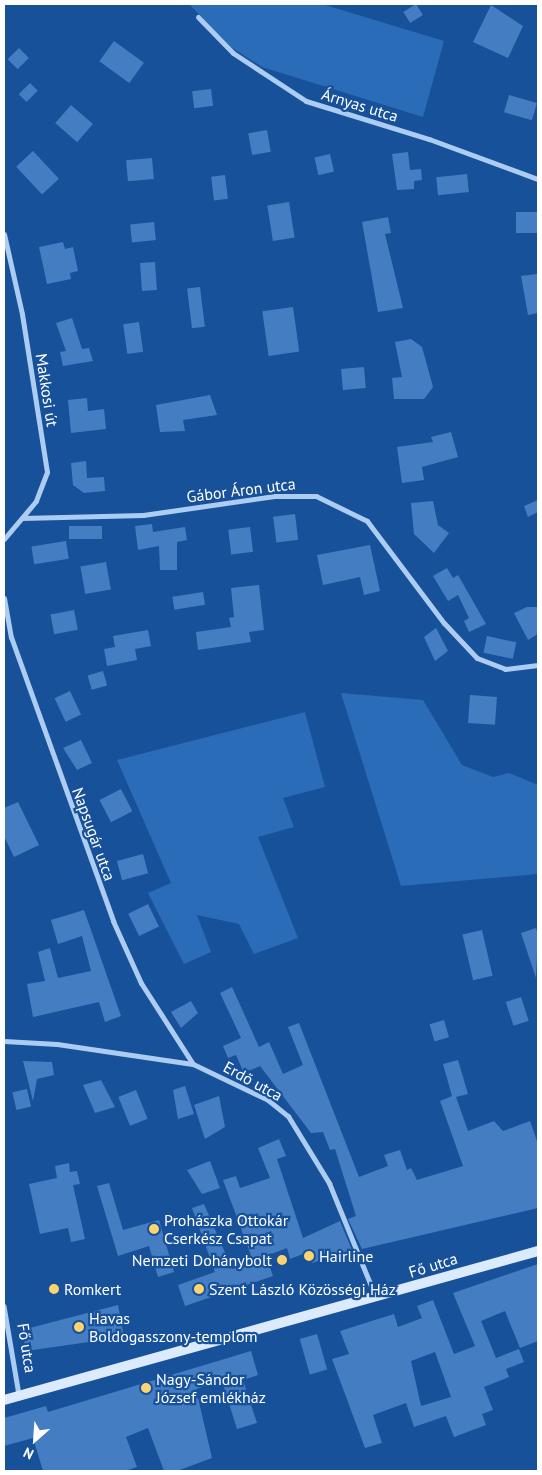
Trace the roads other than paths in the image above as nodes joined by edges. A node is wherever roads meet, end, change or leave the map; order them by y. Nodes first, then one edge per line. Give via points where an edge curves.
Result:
1 (198, 17) dead end
2 (538, 179) edge
3 (4, 234) edge
4 (22, 518) junction
5 (4, 540) edge
6 (4, 598) edge
7 (538, 665) edge
8 (4, 1041) edge
9 (193, 1064) junction
10 (538, 1251) edge
11 (376, 1298) junction
12 (4, 1306) edge
13 (19, 1395) junction
14 (4, 1400) edge

1 - 2 street, Árnyas utca via 232,53 306,101 429,138
3 - 4 street, Makkosi út via 22,314 47,472 36,501
4 - 5 street, Makkosi út
4 - 7 street, Gábor Áron utca via 143,516 275,496 316,496 368,521 444,623 477,658 505,669
6 - 9 street, Napsugár utca via 11,637 113,921 141,983
8 - 9 street, Erdő utca via 57,1044
9 - 11 street, Erdő utca via 268,1100 288,1116 344,1215
10 - 11 main road, Fő utca
11 - 13 main road, Fő utca
12 - 13 street, Fő utca
13 - 14 main road, Fő utca

